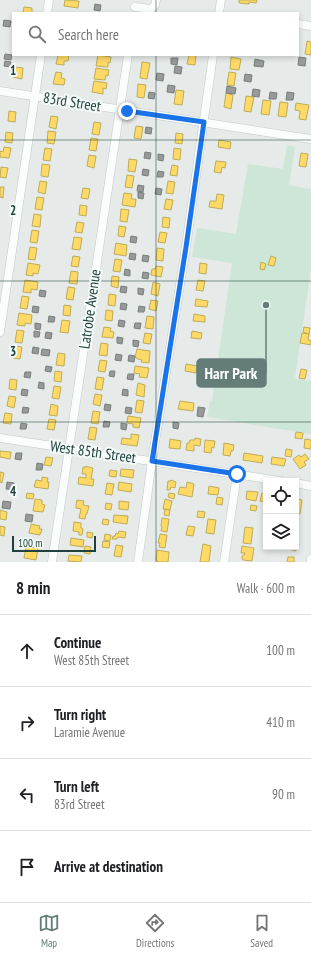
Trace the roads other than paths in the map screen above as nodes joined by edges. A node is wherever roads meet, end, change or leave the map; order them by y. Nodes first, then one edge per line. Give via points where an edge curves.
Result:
1 (49, 0) edge
2 (156, 0) edge
3 (221, 0) edge
4 (135, 7) edge
5 (47, 12) edge
6 (222, 12) edge
7 (299, 24) edge
8 (311, 26) edge
9 (41, 56) edge
10 (128, 56) edge
11 (213, 56) edge
12 (0, 91) edge
13 (35, 97) junction
14 (119, 110) junction
15 (204, 122) junction
16 (311, 139) edge
17 (0, 332) edge
18 (0, 438) edge
19 (69, 449) junction
20 (152, 461) junction
21 (237, 474) junction
22 (263, 478) edge
23 (299, 484) edge
24 (311, 486) edge
25 (311, 559) edge
26 (52, 562) edge
27 (138, 562) edge
28 (224, 562) edge
29 (310, 562) edge

1 - 5 street
2 - 4 street via 151,8
3 - 6 street
7 - 8 street
9 - 13 street
10 - 14 street, Latrobe Avenue
11 - 15 street
12 - 13 street, 83rd Street
13 - 14 street, 83rd Street
13 - 17 street
14 - 15 street, 83rd Street
14 - 19 street, Latrobe Avenue
15 - 16 street, 83rd Street
15 - 20 street
18 - 19 street, West 85th Street
19 - 20 street, West 85th Street
19 - 26 street, Latrobe Avenue
20 - 21 street, West 85th Street
20 - 27 street
21 - 22 street, West 85th Street
21 - 28 street
23 - 24 street
25 - 29 street

